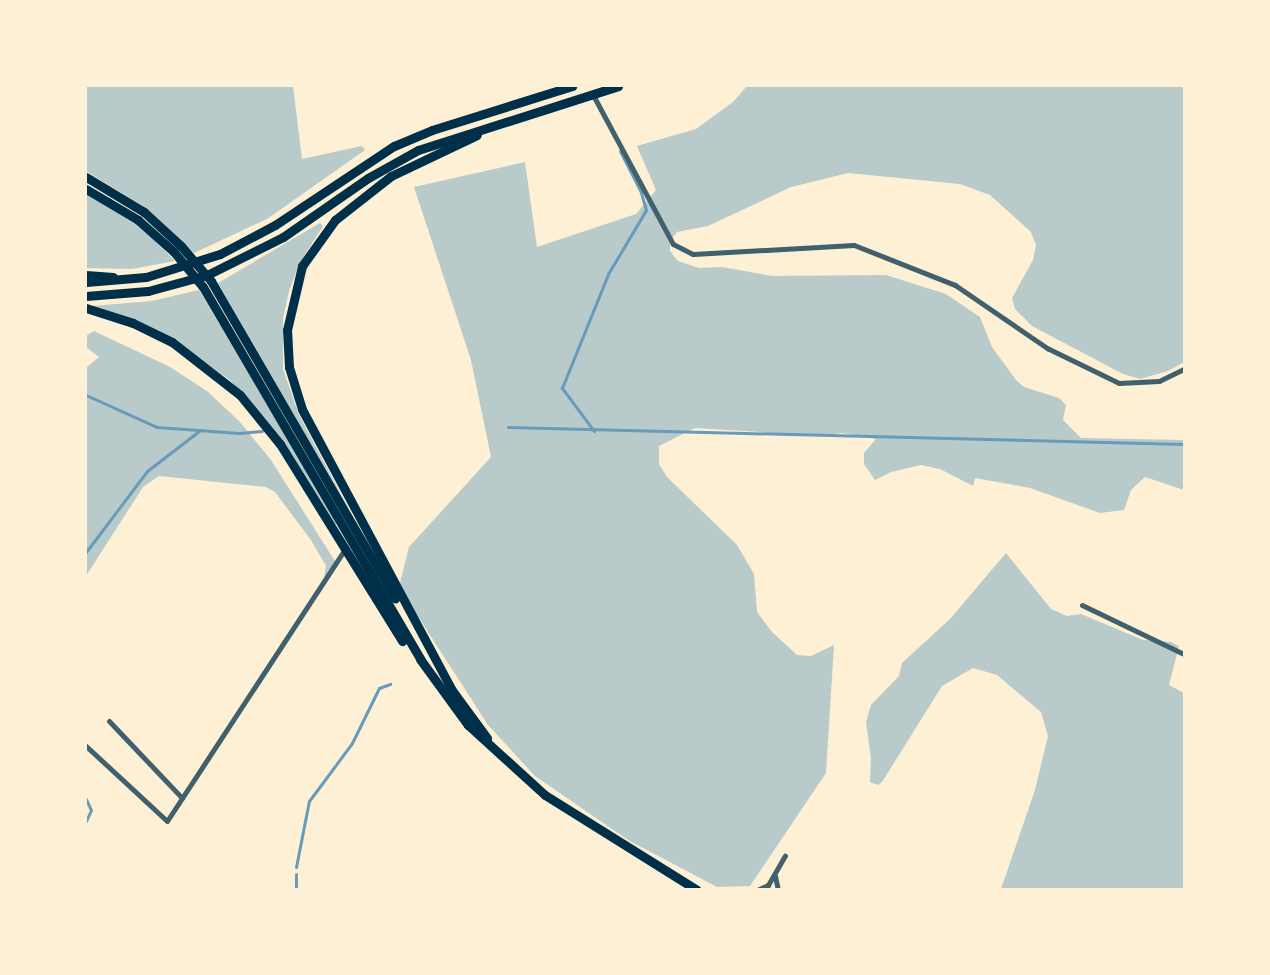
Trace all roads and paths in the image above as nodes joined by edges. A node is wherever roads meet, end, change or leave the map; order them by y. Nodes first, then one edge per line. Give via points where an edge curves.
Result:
1 (572, 86) edge
2 (618, 86) edge
3 (593, 95) junction
4 (546, 109) junction
5 (86, 177) edge
6 (86, 189) edge
7 (178, 249) junction
8 (157, 274) junction
9 (86, 275) edge
10 (86, 282) edge
11 (86, 296) edge
12 (215, 296) junction
13 (86, 308) edge
14 (1185, 369) edge
15 (344, 550) junction
16 (1082, 605) dead end
17 (1185, 654) edge
18 (454, 694) junction
19 (109, 721) dead end
20 (476, 733) junction
21 (86, 747) edge
22 (510, 765) junction
23 (182, 798) junction
24 (785, 855) dead end
25 (775, 876) junction
26 (697, 890) edge
27 (756, 890) edge
28 (778, 890) edge

1 - 8 highway via 412,137 360,166 255,237 202,261
2 - 3 highway
3 - 4 highway
3 - 14 street via 673,244 693,254 854,245 955,285 1047,348 1119,383 1159,381
4 - 11 highway via 436,143 400,159 283,237 226,267 148,291
4 - 18 highway via 424,158 358,199 329,226 308,254 288,317 289,367 302,409
5 - 7 highway via 130,202
6 - 7 highway via 125,210
7 - 12 highway
8 - 9 highway
8 - 10 highway
12 - 18 highway
12 - 20 highway via 420,659
13 - 15 highway via 153,332 191,354 225,381 280,444
15 - 20 highway via 422,671
15 - 23 street
16 - 17 street
18 - 22 highway
19 - 23 street
20 - 22 highway
21 - 23 street via 167,821
22 - 26 highway via 594,829
24 - 25 street
25 - 27 street via 768,885
25 - 28 street

